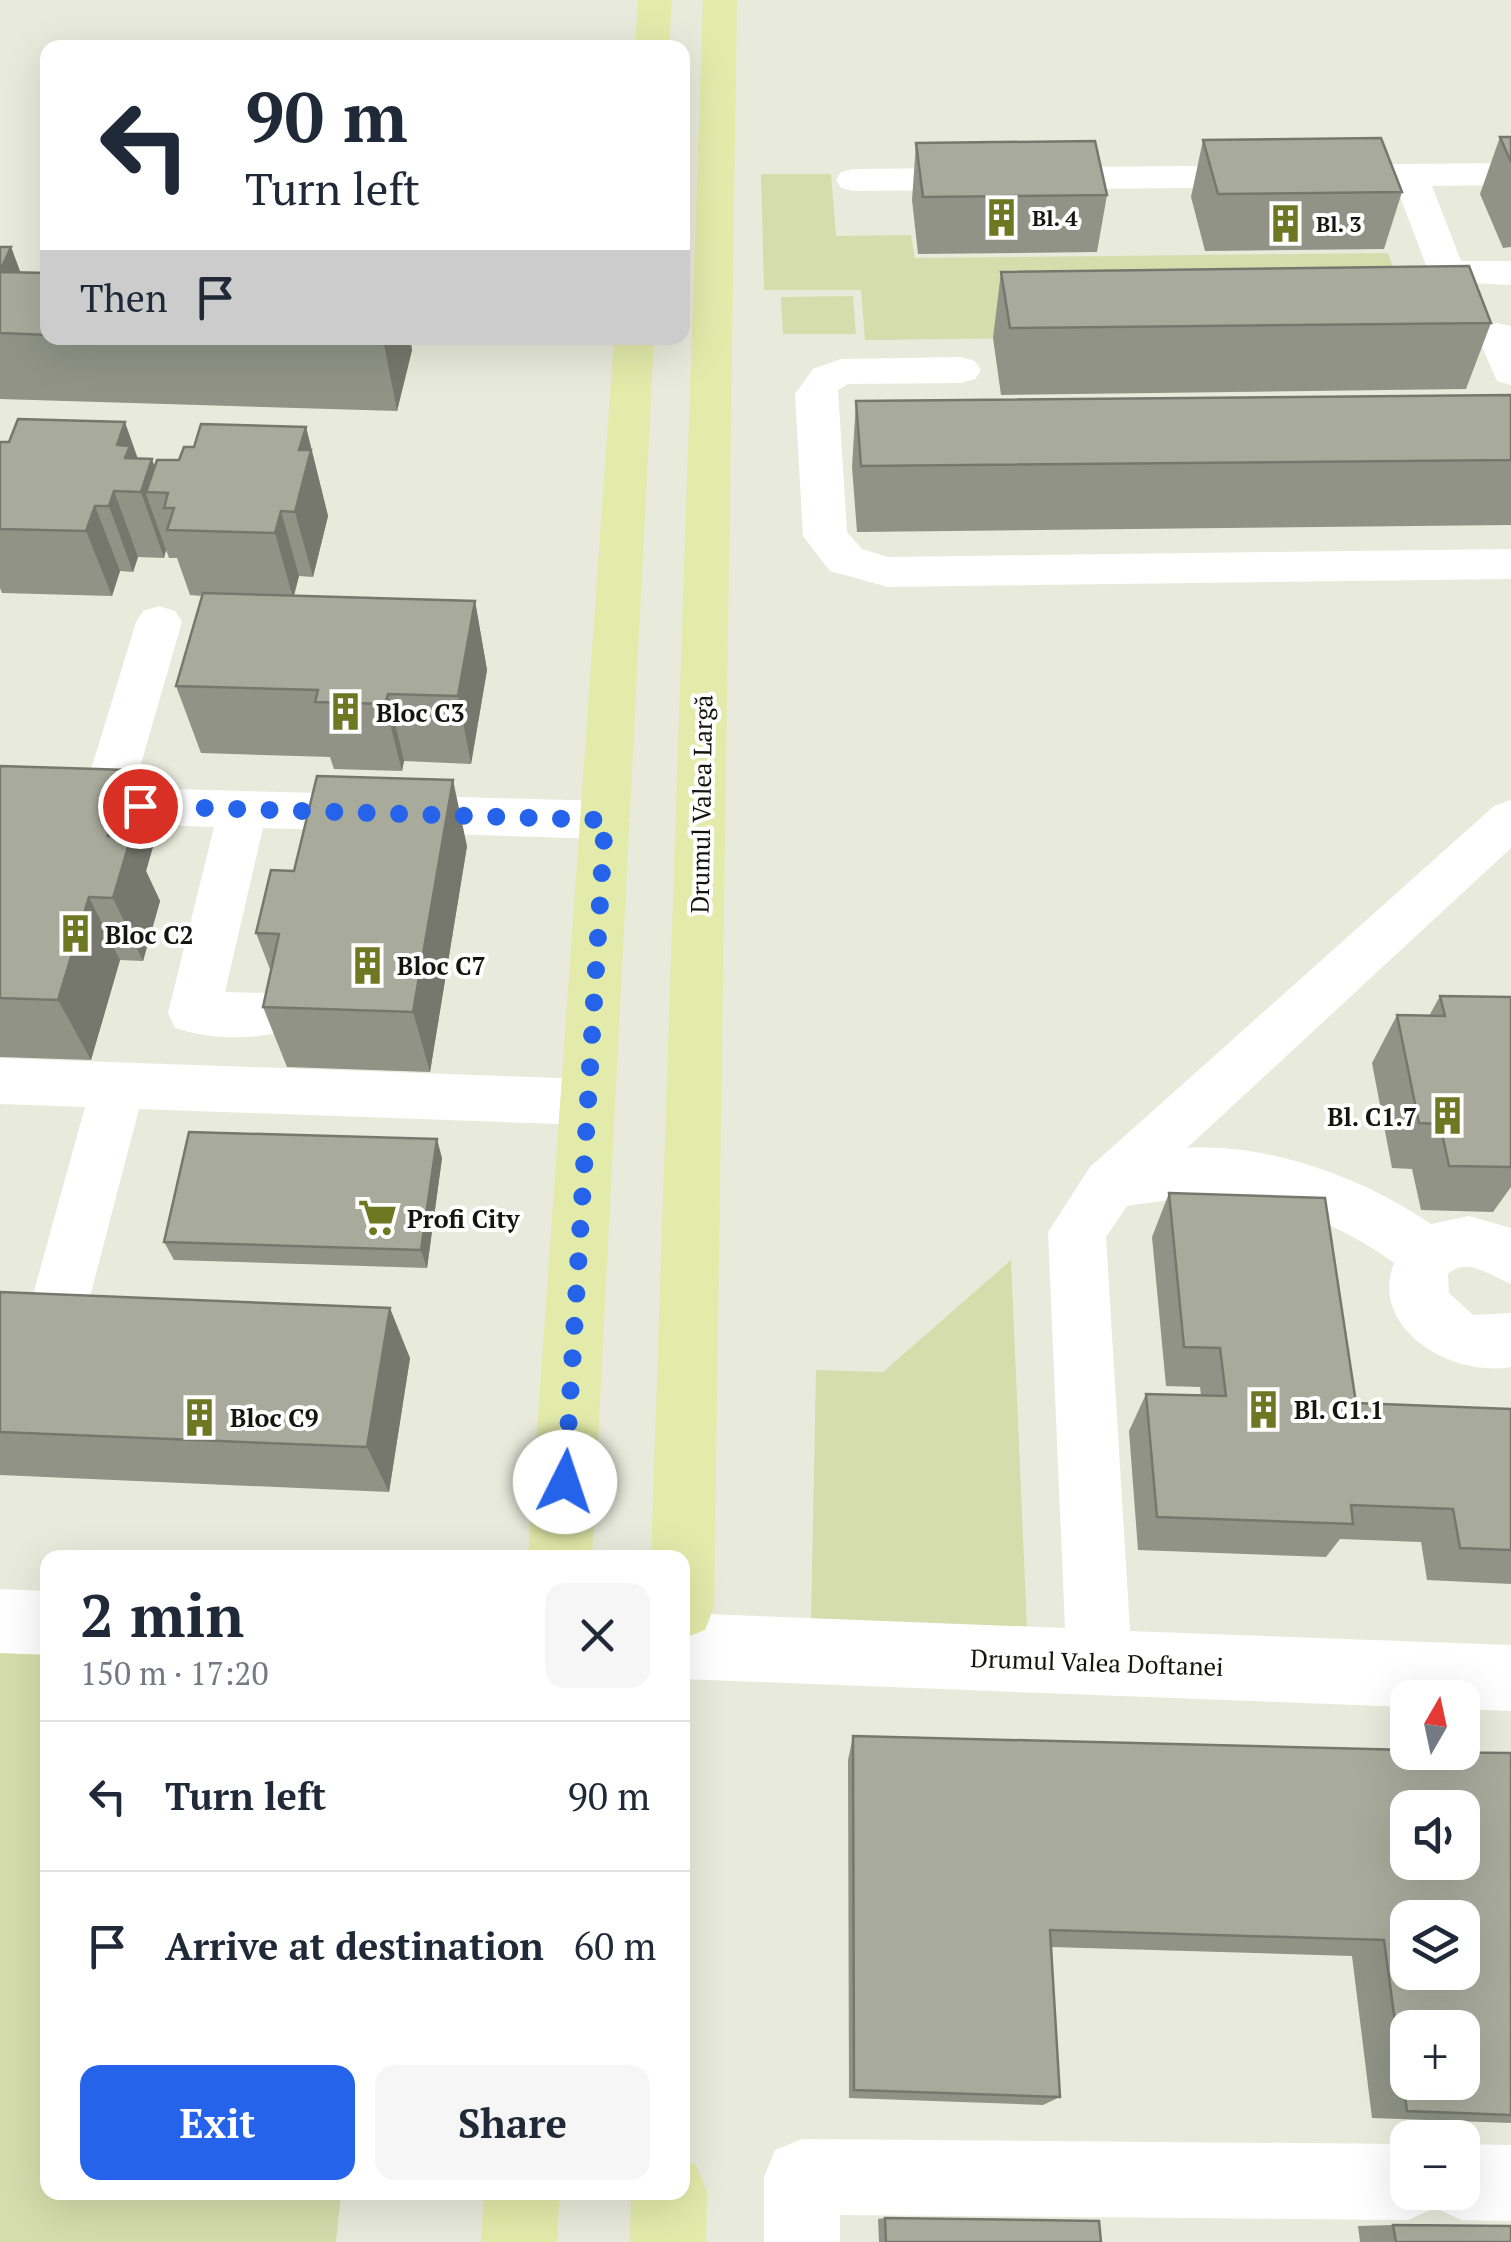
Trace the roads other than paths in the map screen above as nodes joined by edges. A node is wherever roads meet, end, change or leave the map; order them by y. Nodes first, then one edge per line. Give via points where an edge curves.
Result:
1 (655, 0) edge
2 (720, 0) edge
3 (652, 40) edge
4 (1511, 174) edge
5 (1410, 175) junction
6 (854, 180) dead end
7 (698, 267) edge
8 (1511, 273) edge
9 (698, 317) edge
10 (632, 345) edge
11 (961, 370) dead end
12 (1511, 564) edge
13 (159, 622) dead end
14 (0, 802) edge
15 (106, 805) junction
16 (243, 810) junction
17 (1511, 819) edge
18 (605, 820) junction
19 (267, 1015) edge
20 (0, 1081) edge
21 (118, 1085) junction
22 (588, 1102) junction
23 (1110, 1184) junction
24 (1427, 1254) junction
25 (1511, 1258) edge
26 (55, 1320) edge
27 (1511, 1340) edge
28 (560, 1550) edge
29 (683, 1550) edge
30 (0, 1621) edge
31 (40, 1622) edge
32 (690, 1646) edge
33 (1099, 1662) junction
34 (1511, 1678) edge
35 (1390, 2182) edge
36 (1480, 2182) edge
37 (1511, 2183) edge
38 (522, 2200) edge
39 (669, 2200) edge
40 (519, 2242) edge
41 (668, 2242) edge
42 (802, 2242) edge

1 - 3 main road
2 - 7 main road, Drumul Valea Largă
4 - 5 street
5 - 6 street
5 - 8 street via 1446,273
7 - 9 main road, Drumul Valea Largă
9 - 29 main road, Drumul Valea Largă
10 - 18 main road
11 - 12 street via 831,374 822,381 816,394 839,434 825,536 846,560 888,572
13 - 15 street
14 - 15 street
15 - 16 street
16 - 18 street
16 - 19 street via 194,1013
17 - 23 street
18 - 22 main road
20 - 21 street
21 - 22 street
21 - 26 street
22 - 28 main road
23 - 24 street via 1197,1172 1298,1188 1350,1206
23 - 33 street via 1077,1232
24 - 25 street via 1474,1240
24 - 27 street via 1416,1282 1429,1315 1460,1339
30 - 31 street
32 - 33 street, Drumul Valea Doftanei
33 - 34 street, Drumul Valea Doftanei
35 - 42 street via 802,2177
36 - 37 street
38 - 40 main road
39 - 41 main road

